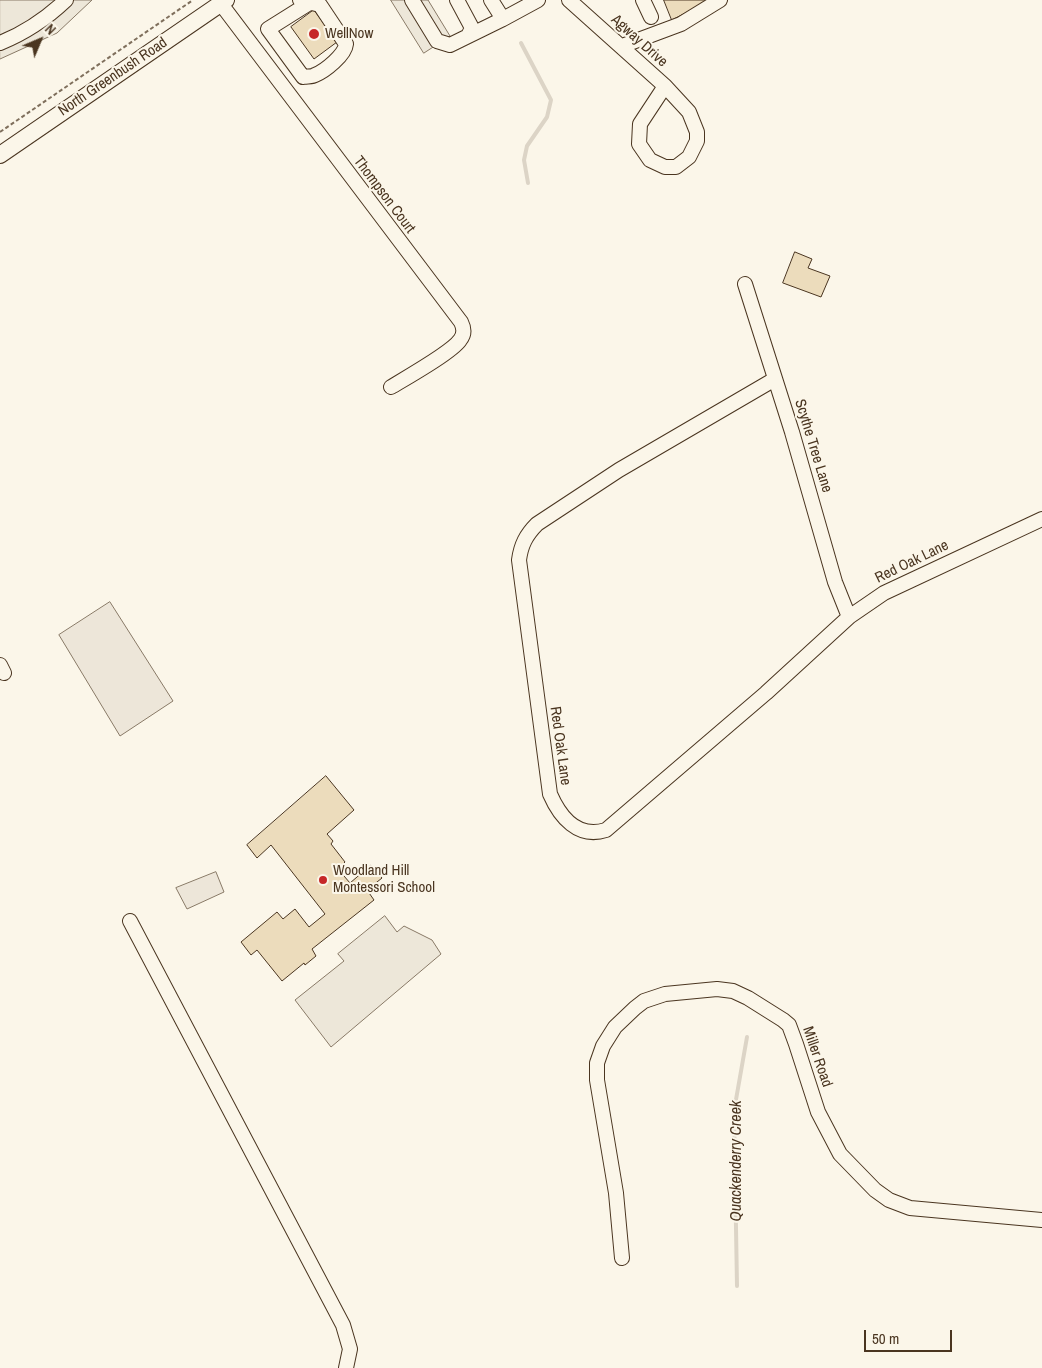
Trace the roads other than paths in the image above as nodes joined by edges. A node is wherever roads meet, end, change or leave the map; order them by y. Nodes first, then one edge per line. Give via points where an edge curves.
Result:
1 (66, 0) edge
2 (412, 0) edge
3 (457, 0) edge
4 (491, 0) edge
5 (538, 0) edge
6 (569, 0) edge
7 (643, 0) edge
8 (720, 0) edge
9 (224, 2) edge
10 (299, 3) edge
11 (651, 17) dead end
12 (503, 19) junction
13 (468, 36) junction
14 (0, 43) edge
15 (622, 46) junction
16 (284, 52) junction
17 (266, 64) junction
18 (665, 86) junction
19 (0, 155) edge
20 (745, 284) dead end
21 (775, 379) junction
22 (391, 387) dead end
23 (1042, 519) edge
24 (849, 617) junction
25 (130, 921) dead end
26 (1042, 1220) edge
27 (622, 1258) dead end
28 (346, 1368) edge

1 - 14 street via 32,28
2 - 13 street via 437,41 450,45
3 - 13 street via 472,28
4 - 12 street
5 - 12 street
6 - 15 street, Agway Drive
7 - 11 street
8 - 15 street via 681,24
9 - 17 street, Thompson Court
9 - 19 main road, North Greenbush Road
10 - 16 street via 268,29
10 - 16 street via 320,5 346,44 345,50 315,75 308,76 298,71
12 - 13 street
15 - 18 street, Agway Drive
16 - 17 street
17 - 22 street, Thompson Court via 464,329 461,340 451,349
18 - 18 street, Agway Drive via 640,124 639,144 650,160 665,167 676,167 694,149 697,132 689,112
20 - 21 street, Scythe Tree Lane
21 - 24 street, Scythe Tree Lane via 835,582
21 - 24 street, Red Oak Lane via 619,470 527,534 520,548 519,560 550,794 556,808 576,827 587,831 606,830
23 - 24 street, Red Oak Lane via 884,593
25 - 28 street via 343,1325 350,1349
26 - 27 street, Miller Road via 910,1208 889,1200 840,1154 818,1112 789,1026 748,998 733,991 717,989 664,994 644,1001 615,1027 603,1046 597,1063 598,1080 616,1193

